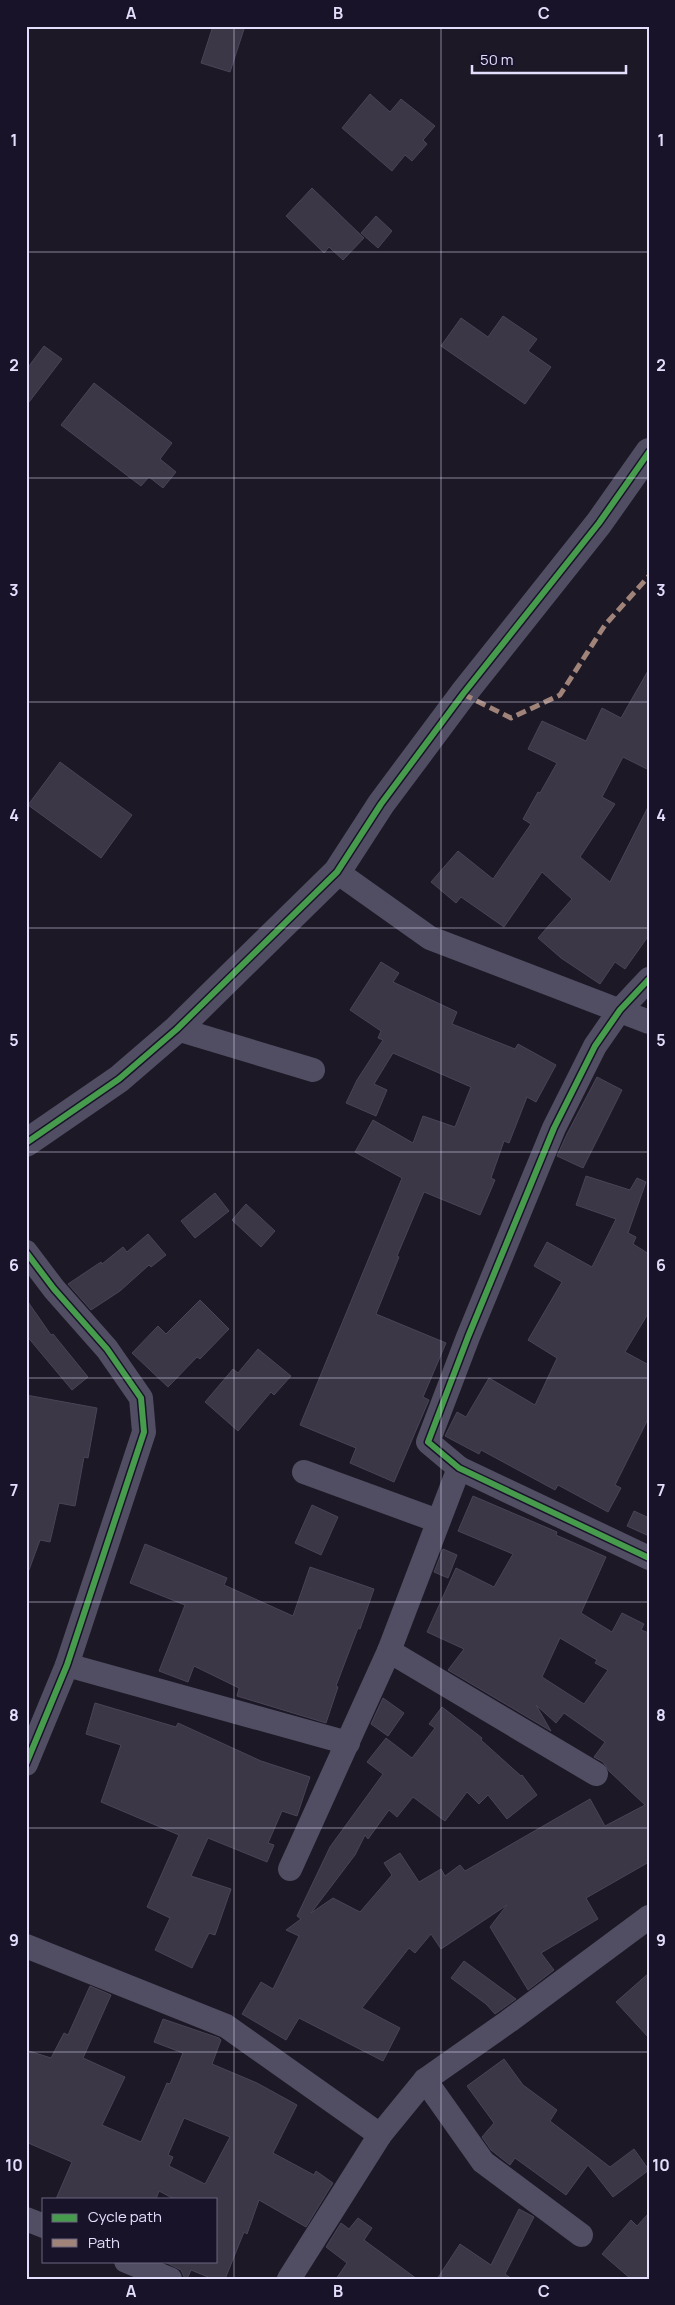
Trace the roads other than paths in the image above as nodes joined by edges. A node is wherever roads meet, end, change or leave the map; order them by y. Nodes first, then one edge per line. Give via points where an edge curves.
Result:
1 (649, 452) edge
2 (337, 872) junction
3 (649, 979) edge
4 (620, 1010) junction
5 (649, 1022) edge
6 (177, 1029) junction
7 (313, 1070) dead end
8 (26, 1143) edge
9 (26, 1252) edge
10 (459, 1468) junction
11 (304, 1472) dead end
12 (438, 1521) junction
13 (649, 1558) edge
14 (389, 1651) junction
15 (66, 1665) junction
16 (348, 1743) junction
17 (26, 1764) edge
18 (596, 1774) dead end
19 (290, 1869) dead end
20 (649, 1917) edge
21 (26, 1946) edge
22 (425, 2080) junction
23 (380, 2135) junction
24 (26, 2219) edge
25 (42, 2225) edge
26 (581, 2234) dead end
27 (128, 2262) edge
28 (170, 2279) edge
29 (289, 2279) edge

1 - 2 street via 599,523 381,804
2 - 4 street via 430,938
2 - 6 street
3 - 4 street
4 - 5 street
4 - 10 street via 595,1046 554,1128 428,1442
6 - 7 street
6 - 8 street via 119,1079
9 - 15 street via 107,1349 141,1398 144,1432
10 - 12 street
10 - 13 street
11 - 12 street
12 - 14 street
14 - 16 street
14 - 18 street
15 - 16 street
15 - 17 street
16 - 19 street
20 - 22 street
21 - 23 street via 226,2026
22 - 23 street
22 - 26 street via 483,2162
23 - 29 street
24 - 25 street
27 - 28 street

